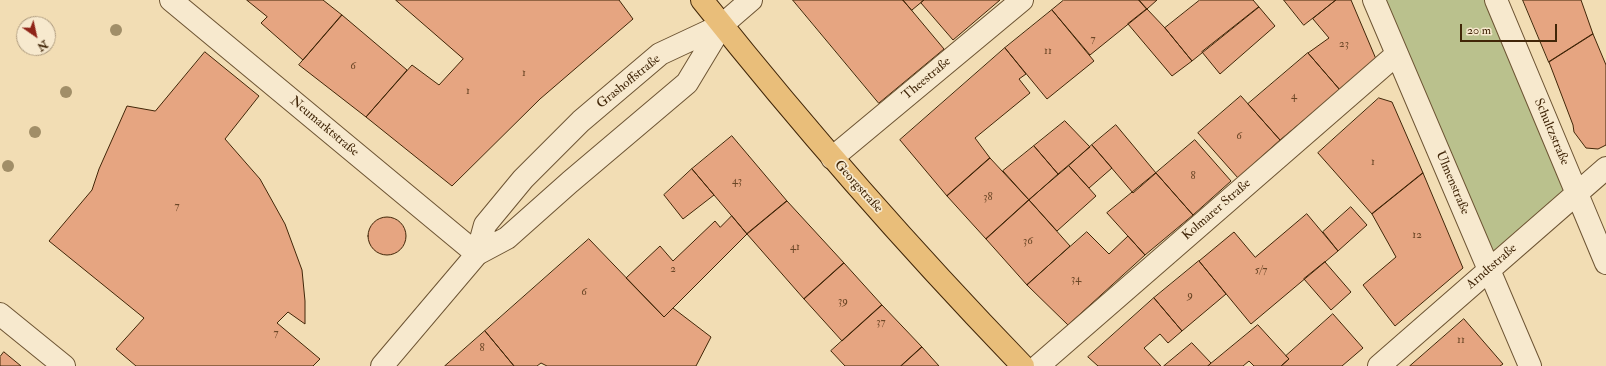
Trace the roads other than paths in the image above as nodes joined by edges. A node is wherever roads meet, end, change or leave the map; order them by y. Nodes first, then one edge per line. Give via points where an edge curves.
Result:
1 (172, 0) edge
2 (702, 0) edge
3 (751, 0) edge
4 (1022, 0) edge
5 (1374, 0) edge
6 (1496, 0) edge
7 (722, 25) junction
8 (1397, 54) junction
9 (832, 158) junction
10 (1606, 168) edge
11 (1576, 193) junction
12 (476, 254) junction
13 (1606, 263) edge
14 (1489, 270) junction
15 (0, 314) edge
16 (64, 366) edge
17 (382, 366) edge
18 (1023, 366) edge
19 (1038, 366) edge
20 (1379, 366) edge
21 (1530, 366) edge

1 - 12 street, Neumarktstraße
2 - 7 main road, Georgstraße
3 - 7 street
4 - 9 street, Theestraße
5 - 8 street, Ulmenstraße
6 - 11 street, Schultzstraße
7 - 9 main road, Georgstraße
7 - 12 street, Grashoffstraße via 687,83 507,238
7 - 12 street, Grashoffstraße via 660,54 581,121 523,179 485,225
8 - 14 street, Ulmenstraße
8 - 19 street, Kolmarer Straße
9 - 18 main road, Georgstraße via 945,285
10 - 11 street, Arndtstraße
11 - 13 street, Schultzstraße
11 - 14 street, Arndtstraße
12 - 17 street, Grashoffstraße
14 - 20 street, Arndtstraße
14 - 21 street, Ulmenstraße
15 - 16 street

